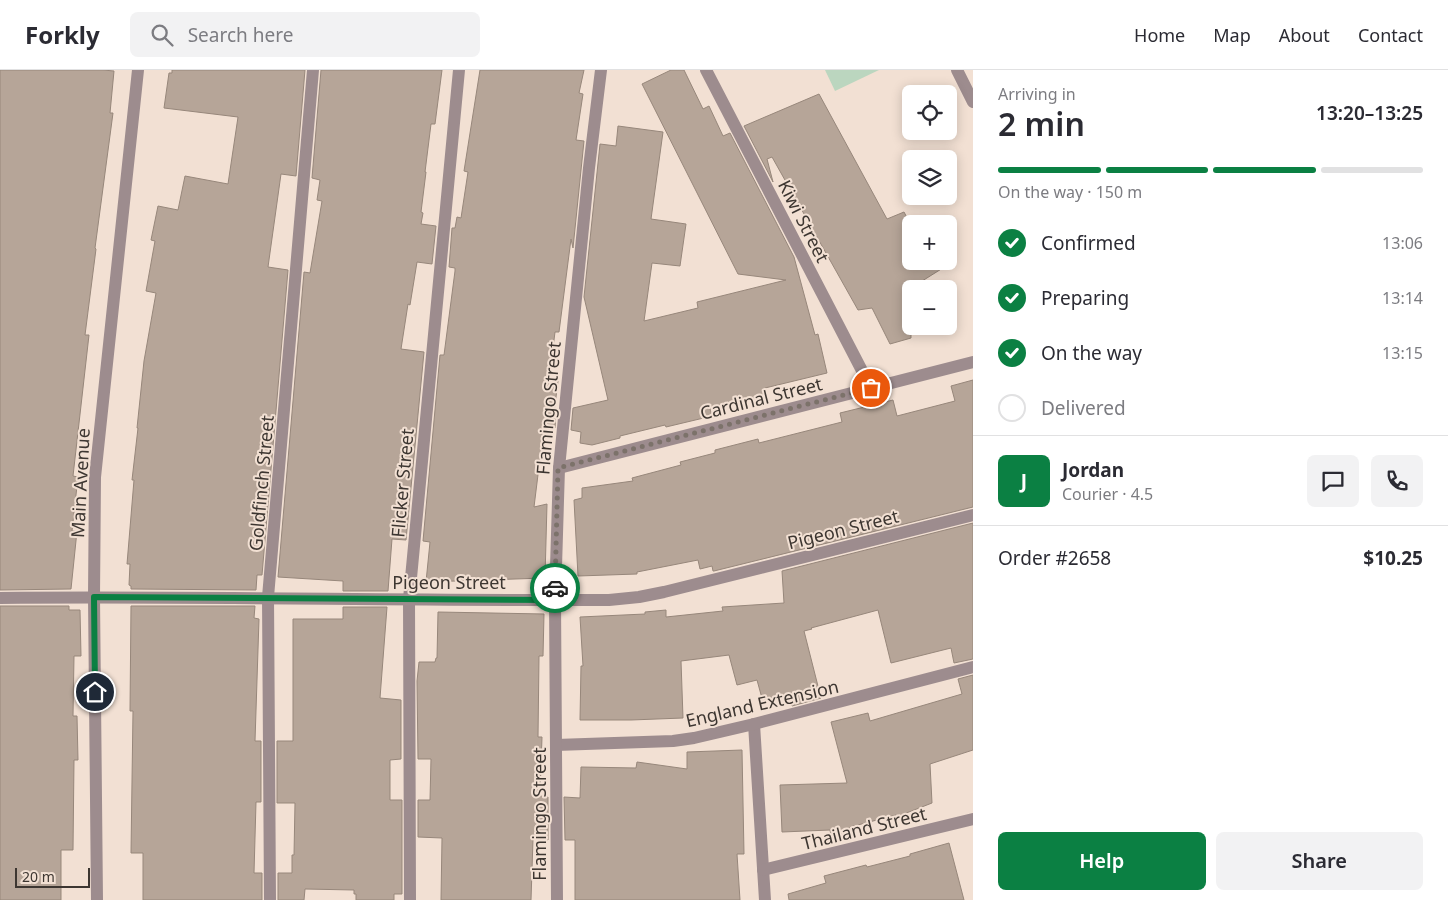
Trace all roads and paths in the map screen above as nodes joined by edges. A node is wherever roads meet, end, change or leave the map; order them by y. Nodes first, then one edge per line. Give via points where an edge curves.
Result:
1 (138, 70) edge
2 (314, 70) edge
3 (459, 70) edge
4 (601, 70) edge
5 (706, 70) edge
6 (958, 70) edge
7 (973, 102) edge
8 (973, 362) edge
9 (871, 388) junction
10 (558, 468) junction
11 (973, 515) edge
12 (94, 597) junction
13 (268, 597) junction
14 (0, 598) edge
15 (409, 599) junction
16 (555, 600) junction
17 (973, 668) edge
18 (754, 724) junction
19 (556, 745) junction
20 (973, 819) edge
21 (763, 870) junction
22 (97, 900) edge
23 (270, 900) edge
24 (410, 900) edge
25 (557, 900) edge
26 (765, 900) edge

1 - 12 street, Main Avenue via 95,477
2 - 13 street, Goldfinch Street
3 - 15 street, Flicker Street
4 - 10 street, Flamingo Street
5 - 9 street, Kiwi Street
6 - 7 street
8 - 9 street, Cardinal Street
9 - 10 street, Cardinal Street
10 - 16 street, Flamingo Street
11 - 16 street, Pigeon Street via 639,597
12 - 13 street, Pigeon Street
12 - 14 street, Pigeon Street
12 - 22 street, Main Avenue
13 - 15 street, Pigeon Street
13 - 23 street, Goldfinch Street
15 - 16 street, Pigeon Street
15 - 24 street, Flicker Street
16 - 19 street, Flamingo Street
17 - 18 street, England Extension
18 - 19 street, England Extension via 673,741
18 - 21 street
19 - 25 street, Flamingo Street
20 - 21 street, Thailand Street
21 - 26 street

